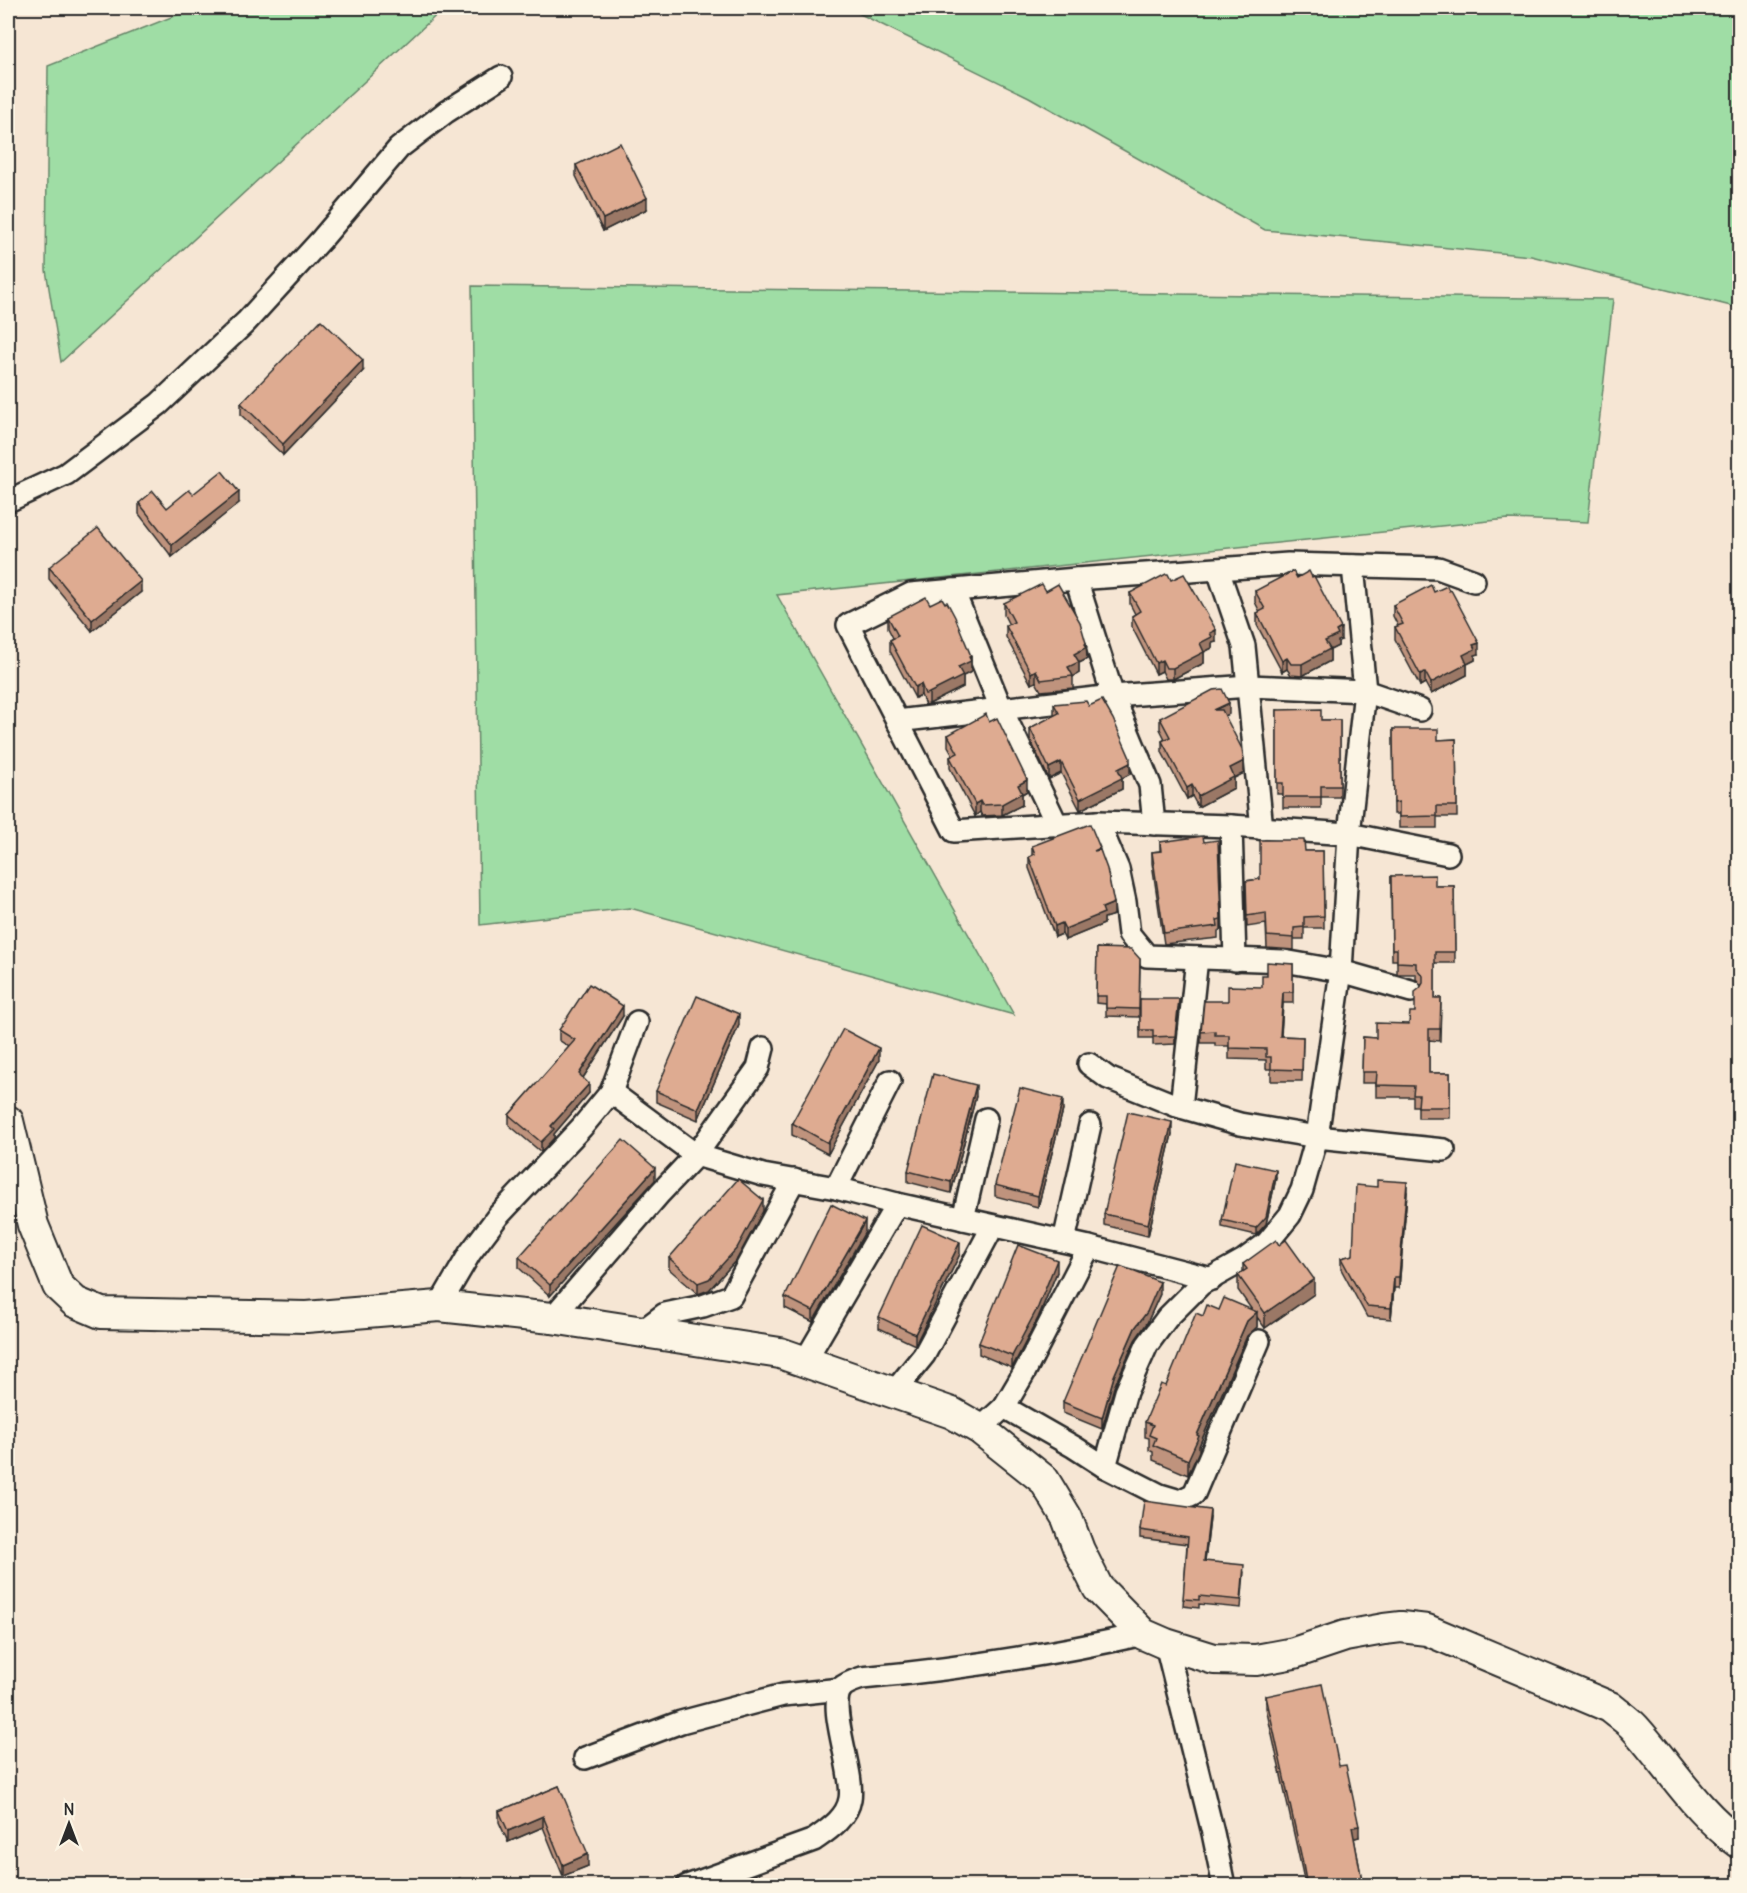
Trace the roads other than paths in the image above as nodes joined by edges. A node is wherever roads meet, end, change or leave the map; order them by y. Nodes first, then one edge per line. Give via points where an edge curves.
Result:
1 (501, 77) dead end
2 (8, 501) edge
3 (1353, 566) junction
4 (1218, 570) junction
5 (1076, 579) junction
6 (1474, 581) dead end
7 (953, 590) junction
8 (1249, 686) junction
9 (1365, 691) junction
10 (1113, 696) junction
11 (1001, 708) junction
12 (1420, 710) dead end
13 (897, 721) junction
14 (1098, 822) junction
15 (1154, 824) junction
16 (1057, 825) junction
17 (1231, 826) junction
18 (1262, 829) junction
19 (1349, 834) junction
20 (1448, 854) dead end
21 (1197, 958) junction
22 (1235, 960) junction
23 (1341, 971) junction
24 (1411, 991) dead end
25 (637, 1022) dead end
26 (763, 1047) dead end
27 (1089, 1064) dead end
28 (890, 1081) dead end
29 (611, 1092) junction
30 (1181, 1107) junction
31 (986, 1119) dead end
32 (8, 1121) edge
33 (1090, 1125) dead end
34 (1317, 1137) junction
35 (1444, 1150) dead end
36 (696, 1155) junction
37 (794, 1180) junction
38 (836, 1188) junction
39 (897, 1204) junction
40 (963, 1219) junction
41 (993, 1226) junction
42 (1064, 1241) junction
43 (1089, 1247) junction
44 (1212, 1279) junction
45 (439, 1306) junction
46 (552, 1318) junction
47 (641, 1332) junction
48 (1259, 1341) dead end
49 (805, 1361) junction
50 (894, 1392) junction
51 (1004, 1407) junction
52 (980, 1429) junction
53 (1105, 1467) junction
54 (1155, 1639) junction
55 (841, 1689) junction
56 (585, 1758) dead end
57 (1740, 1843) edge
58 (687, 1886) edge
59 (1224, 1886) edge

1 - 2 street via 399,148 246,322 159,404 66,474
3 - 4 street via 1288,564
3 - 6 street via 1438,568
3 - 9 street
4 - 5 street
4 - 8 street via 1244,646
5 - 7 street
5 - 10 street
7 - 11 street
7 - 13 street via 911,594 848,625
8 - 9 street
8 - 10 street
8 - 18 street
9 - 12 street
9 - 19 street
10 - 11 street
10 - 15 street via 1150,785
11 - 13 street
11 - 16 street
13 - 16 street via 954,831
14 - 15 street
14 - 16 street
14 - 21 street via 1118,869 1129,934 1147,956
15 - 17 street
17 - 18 street
17 - 22 street
18 - 19 street
19 - 20 street
19 - 23 street
21 - 22 street
21 - 30 street
22 - 23 street via 1284,961
23 - 24 street
23 - 34 street
25 - 29 street
26 - 36 street via 758,1068
27 - 30 street via 1108,1078
28 - 38 street
29 - 36 street
29 - 45 street via 498,1216 470,1253
30 - 34 street via 1240,1124
31 - 40 street
32 - 45 street via 33,1224 58,1286 75,1302 101,1313 306,1317
33 - 42 street
34 - 35 street
34 - 44 street via 1302,1190 1290,1215 1267,1242
36 - 37 street
36 - 46 street
37 - 38 street
37 - 47 street via 731,1296 665,1314
38 - 39 street
39 - 40 street
39 - 49 street
40 - 41 street
41 - 42 street
41 - 50 street via 924,1354
42 - 43 street
43 - 44 street
43 - 51 street
44 - 53 street via 1188,1296 1147,1345 1126,1392
45 - 46 street
46 - 47 street
47 - 49 street via 780,1353
48 - 53 street via 1194,1494 1180,1501 1160,1495
49 - 50 street
50 - 52 street via 952,1413
51 - 52 street
51 - 53 street
52 - 54 street via 1044,1480 1098,1588
54 - 55 street via 1094,1645 947,1670 862,1678
54 - 57 street via 1214,1659 1256,1660 1384,1629 1427,1630 1610,1707 1634,1726 1693,1799
54 - 59 street via 1213,1833
55 - 56 street via 772,1698 681,1722
55 - 58 street via 840,1733 850,1799 844,1814 814,1840

